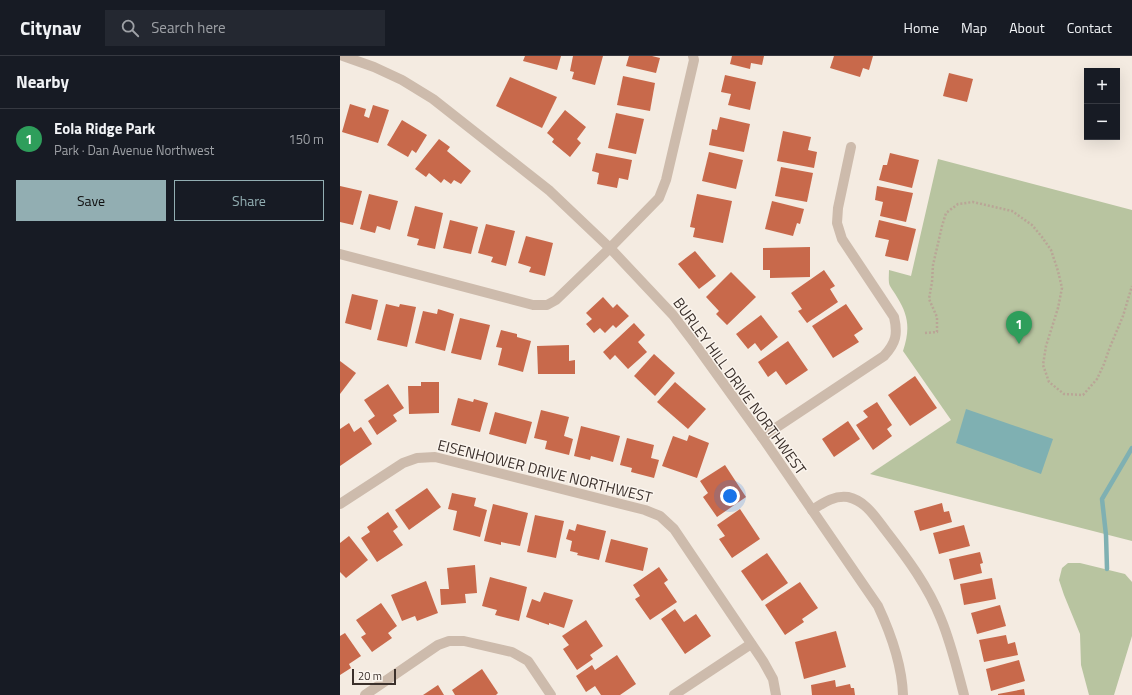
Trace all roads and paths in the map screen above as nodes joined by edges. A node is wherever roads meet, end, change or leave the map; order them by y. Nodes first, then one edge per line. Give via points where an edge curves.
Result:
1 (343, 56) edge
2 (694, 56) edge
3 (851, 147) dead end
4 (610, 248) junction
5 (340, 254) edge
6 (1132, 286) edge
7 (925, 333) dead end
8 (762, 437) junction
9 (340, 504) edge
10 (812, 510) junction
11 (751, 644) junction
12 (365, 695) edge
13 (550, 695) edge
14 (674, 695) edge
15 (776, 695) edge
16 (904, 695) edge
17 (964, 695) edge

1 - 4 street, BURLEY HILL DRIVE NORTHWEST via 395,77 433,99 550,191
2 - 4 street via 666,180 659,198
3 - 8 street via 837,223 842,239 894,317 897,329 895,340 892,348 884,356
4 - 5 street via 556,300 547,305 532,305
4 - 8 street, BURLEY HILL DRIVE NORTHWEST via 677,321
6 - 7 path via 1123,316 1097,379 1083,395 1064,394 1049,382 1043,365 1062,288 1051,250 1032,225 1012,211 973,202 958,204 946,213 933,264 929,299 937,317 938,332
8 - 10 street, BURLEY HILL DRIVE NORTHWEST
9 - 11 street, EISENHOWER DRIVE NORTHWEST via 403,462 435,457 645,510 660,516 674,529
10 - 16 street, BURLEY HILL DRIVE NORTHWEST via 878,606 889,629 903,679
10 - 17 street via 831,499 847,497 858,500 869,509 905,555 941,617
11 - 14 street
11 - 15 street, EISENHOWER DRIVE NORTHWEST via 773,679
12 - 13 street via 438,645 449,641 464,641 512,652 528,661

